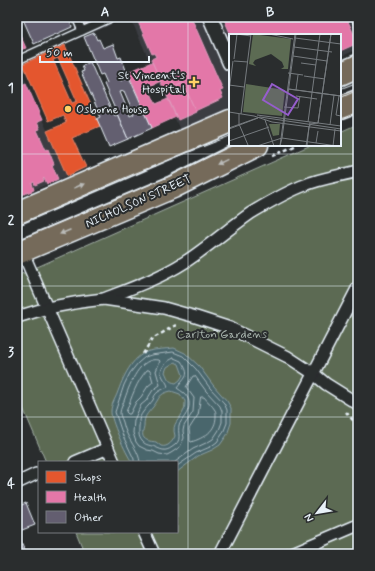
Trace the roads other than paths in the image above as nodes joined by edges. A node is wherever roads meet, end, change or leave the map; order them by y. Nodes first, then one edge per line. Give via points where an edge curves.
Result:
1 (76, 17) edge
2 (113, 17) edge
3 (210, 17) edge
4 (355, 17) edge
5 (358, 24) edge
6 (82, 31) junction
7 (20, 58) dead end
8 (229, 61) edge
9 (358, 66) edge
10 (341, 74) edge
11 (358, 101) edge
12 (341, 108) edge
13 (229, 121) edge
14 (255, 146) edge
15 (355, 173) edge
16 (17, 213) edge
17 (22, 257) edge
18 (358, 287) edge
19 (104, 299) junction
20 (47, 308) junction
21 (17, 317) edge
22 (314, 374) junction
23 (358, 404) edge
24 (108, 448) junction
25 (77, 461) edge
26 (114, 461) edge
27 (38, 476) edge
28 (17, 483) edge
29 (358, 525) edge
30 (144, 533) edge
31 (154, 554) edge
32 (220, 554) edge
33 (290, 554) edge

1 - 6 lane
2 - 6 lane
3 - 8 street
4 - 5 lane
6 - 7 lane
9 - 10 main road
11 - 12 main road
16 -> 13 main road
14 -> 17 main road, NICHOLSON STREET
15 - 19 street via 305,184 251,214 162,276
17 - 20 street
18 - 22 street
19 - 20 street
19 - 22 street via 164,308 230,328
20 - 21 street
20 - 24 street
22 - 23 street
22 - 32 street
24 - 25 street
24 - 26 street
27 - 28 street
29 - 33 street
30 - 31 street

